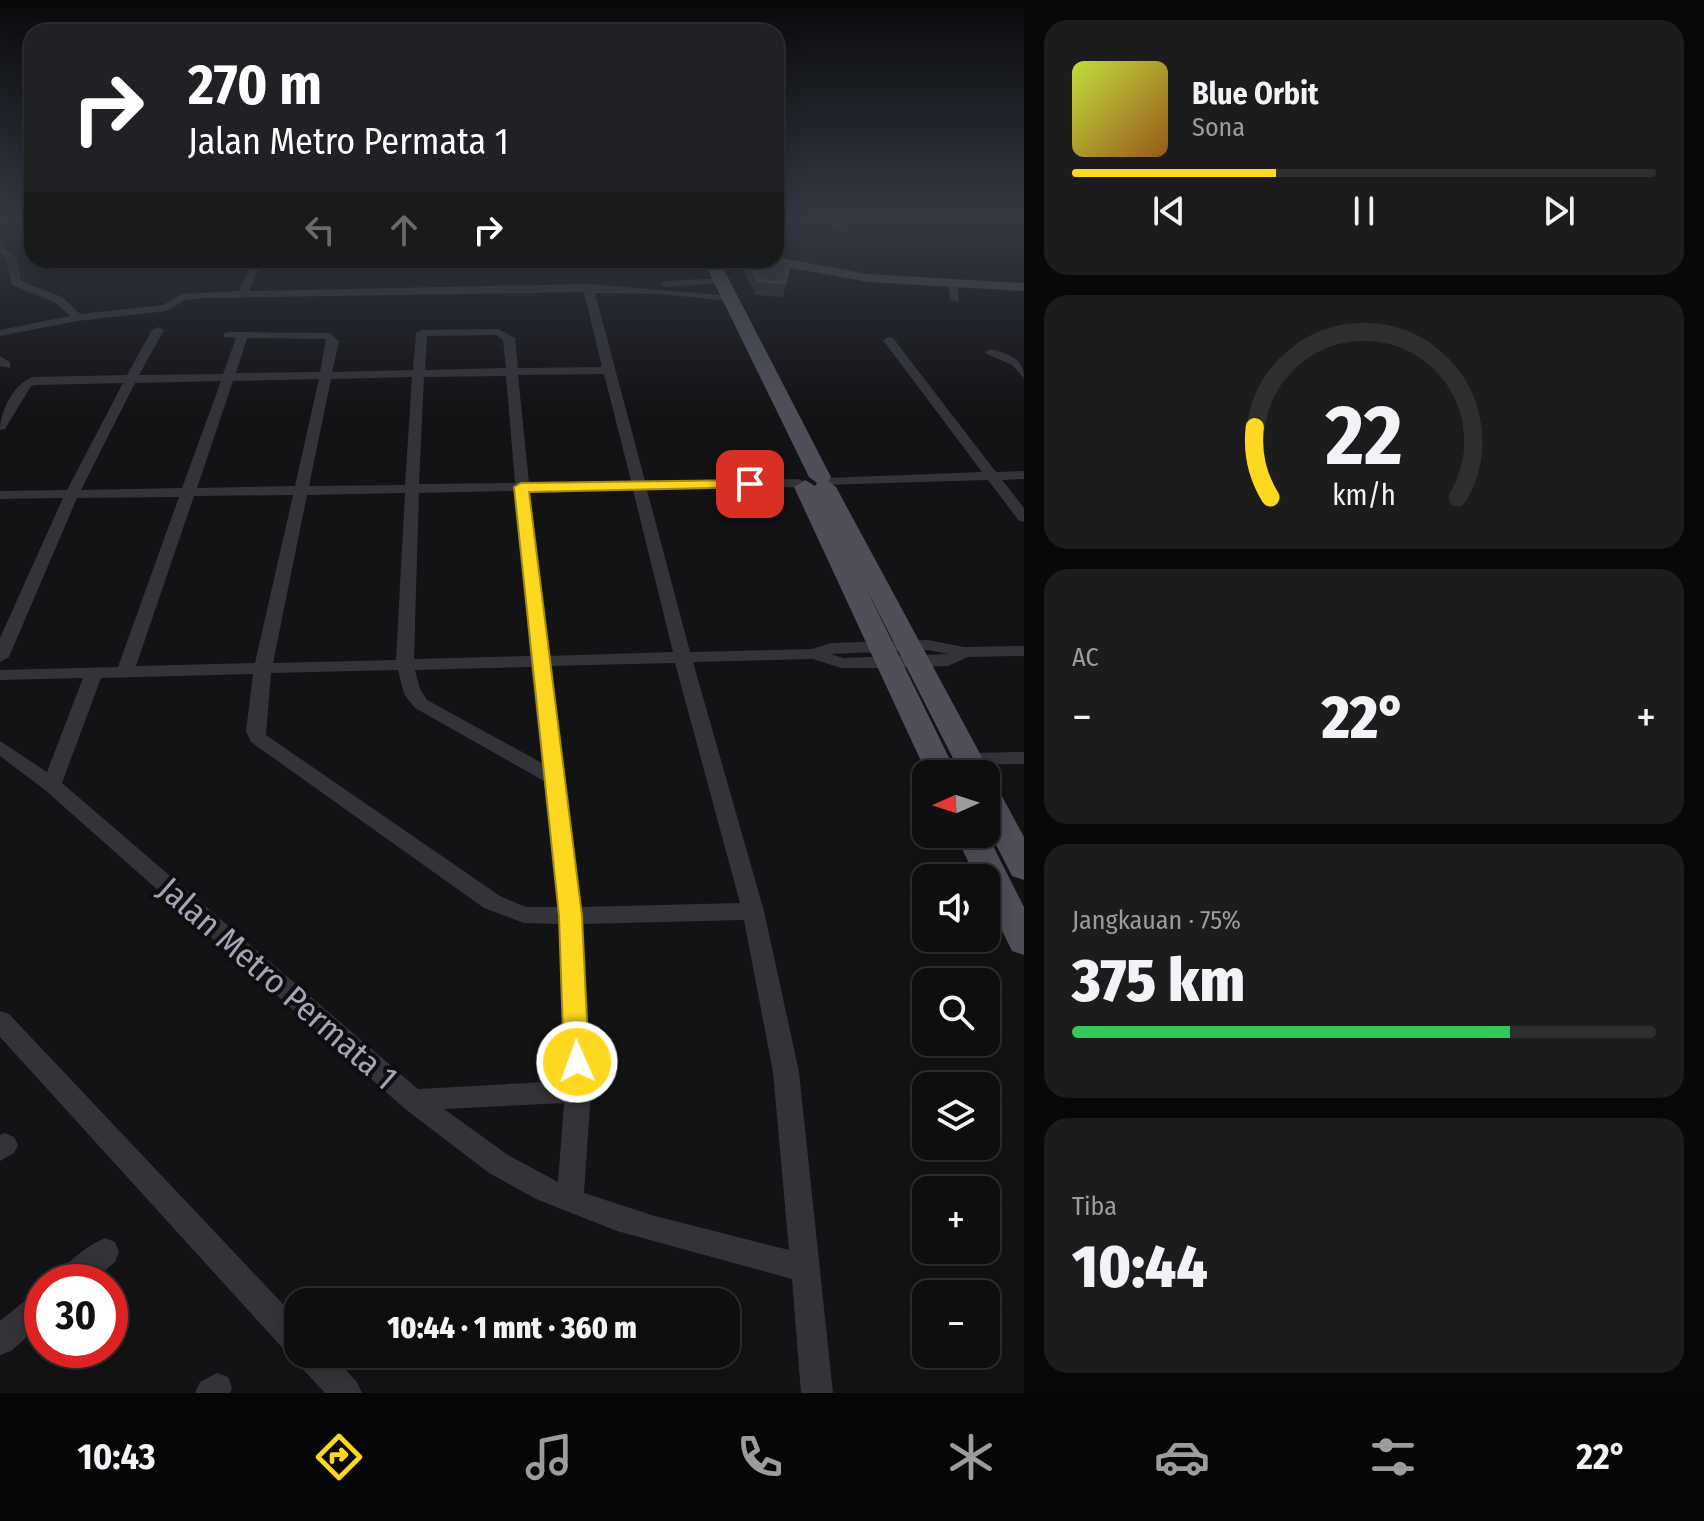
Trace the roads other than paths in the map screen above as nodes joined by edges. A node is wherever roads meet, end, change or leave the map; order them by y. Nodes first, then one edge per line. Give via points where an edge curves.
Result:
1 (16, 282) edge
2 (248, 282) edge
3 (711, 282) edge
4 (715, 282) edge
5 (924, 282) edge
6 (952, 284) junction
7 (1024, 287) edge
8 (583, 289) junction
9 (716, 289) junction
10 (243, 294) junction
11 (955, 300) dead end
12 (77, 318) junction
13 (158, 330) dead end
14 (0, 333) edge
15 (889, 340) dead end
16 (991, 352) dead end
17 (1022, 368) edge
18 (609, 370) junction
19 (514, 372) junction
20 (417, 373) junction
21 (324, 375) junction
22 (228, 378) junction
23 (131, 379) junction
24 (0, 426) edge
25 (1024, 475) edge
26 (992, 476) junction
27 (813, 482) junction
28 (638, 485) junction
29 (521, 487) junction
30 (411, 489) junction
31 (299, 491) junction
32 (186, 494) junction
33 (0, 495) edge
34 (71, 496) junction
35 (1024, 518) edge
36 (1024, 651) edge
37 (913, 654) junction
38 (884, 655) junction
39 (0, 657) edge
40 (683, 659) junction
41 (539, 662) junction
42 (405, 663) junction
43 (263, 667) junction
44 (125, 672) junction
45 (94, 673) junction
46 (0, 675) edge
47 (0, 747) edge
48 (1024, 758) edge
49 (935, 760) edge
50 (968, 760) edge
51 (1000, 762) edge
52 (552, 777) junction
53 (52, 785) junction
54 (1000, 821) edge
55 (978, 848) edge
56 (1024, 868) edge
57 (753, 911) junction
58 (570, 916) junction
59 (1024, 941) edge
60 (0, 1021) edge
61 (578, 1091) junction
62 (413, 1100) junction
63 (570, 1199) junction
64 (105, 1252) dead end
65 (91, 1264) edge
66 (805, 1268) junction
67 (24, 1320) edge
68 (284, 1327) edge
69 (0, 1340) edge
70 (323, 1368) edge
71 (346, 1393) edge
72 (817, 1393) edge

1 - 12 street via 49,294 71,307
2 - 10 street
3 - 9 main road
4 - 9 main road
5 - 6 main road
6 - 7 main road
6 - 11 street
8 - 9 street
8 - 9 street
8 - 10 street
8 - 18 street
9 - 27 main road
10 - 12 street via 188,296 166,308
12 - 14 street
13 - 23 street
15 - 26 street
16 - 17 street
18 - 19 street
18 - 28 street
19 - 20 street
19 - 20 street via 504,332 428,332 420,336
19 - 29 street
20 - 21 street
20 - 30 street
21 - 22 street
21 - 22 street via 331,337 235,335
21 - 31 street
22 - 23 street
22 - 32 street
23 - 24 street via 33,381
23 - 34 street
25 - 26 street
26 - 27 street
26 - 35 street
27 - 28 street
27 - 37 main road
27 - 38 main road
28 - 29 street
28 - 40 street
29 - 30 street
29 - 41 street
30 - 31 street
30 - 42 street
31 - 32 street
31 - 43 street
32 - 34 street
32 - 44 street
33 - 34 street
34 - 39 street
36 - 37 street via 964,652 948,661
37 - 38 street
37 - 50 main road
38 - 40 street via 841,663 814,654
38 - 49 main road
40 - 41 street
40 - 57 street
41 - 42 street
41 - 52 street
42 - 43 street
42 - 52 street via 410,691 419,704
43 - 44 street
43 - 58 street via 258,738 492,902 524,915
44 - 45 street
45 - 46 street
45 - 53 street
47 - 53 street, Jalan Metro Permata 1
48 - 51 street
52 - 58 street
53 - 62 street, Jalan Metro Permata 1
54 - 56 main road
55 - 59 main road
57 - 58 street
57 - 66 street via 786,1072
58 - 61 street
60 - 68 street
61 - 62 street
61 - 63 street
62 - 63 street, Jalan Metro Permata 1 via 501,1165
63 - 66 street, Jalan Metro Permata 1 via 615,1218
64 - 65 street
66 - 72 street
67 - 69 street
70 - 71 street

